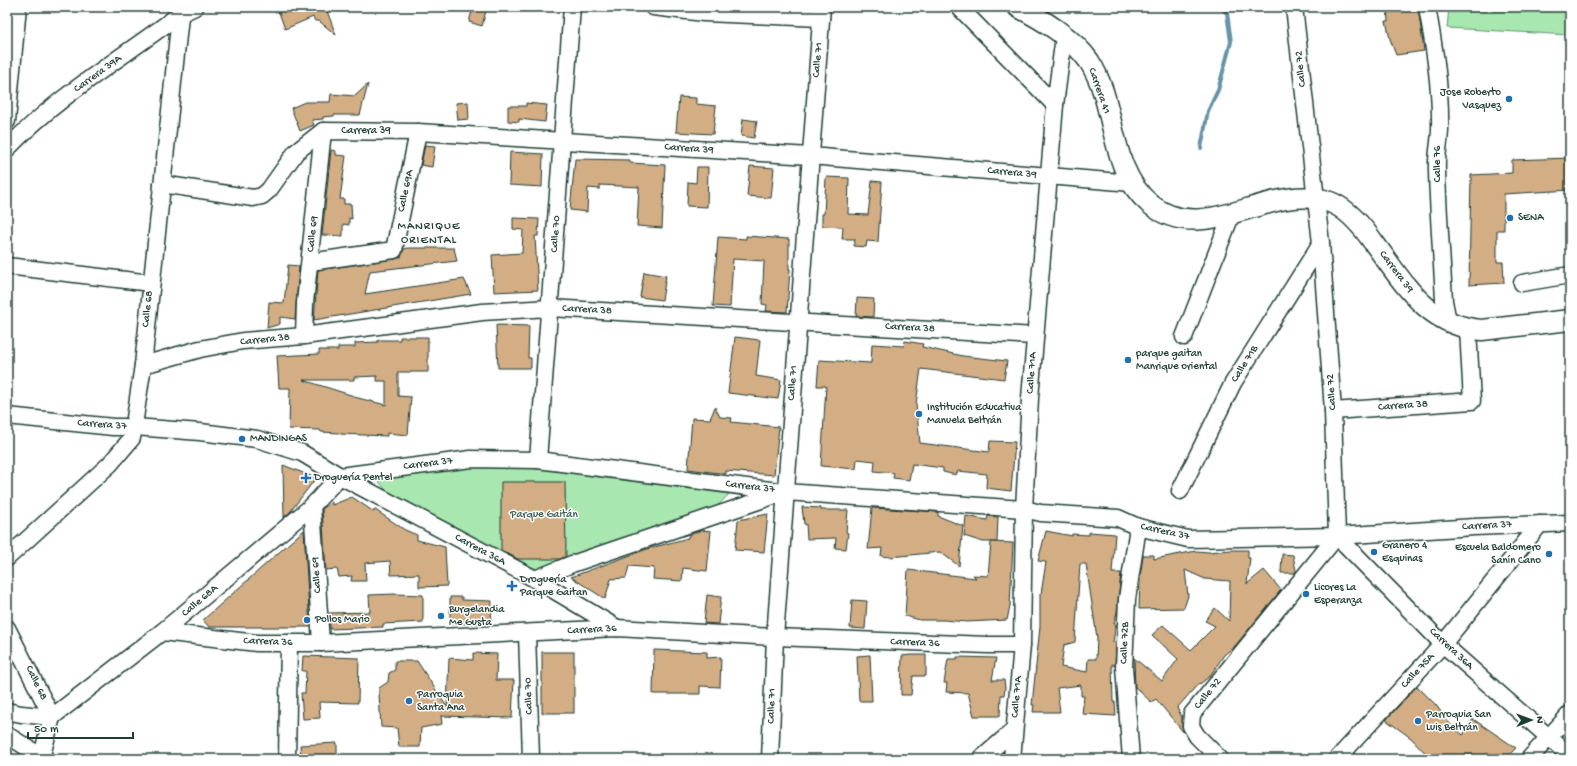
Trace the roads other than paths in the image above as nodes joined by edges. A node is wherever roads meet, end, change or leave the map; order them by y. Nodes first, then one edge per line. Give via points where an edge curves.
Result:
1 (18, 7) edge
2 (195, 7) edge
3 (572, 7) edge
4 (653, 7) edge
5 (959, 7) edge
6 (1018, 7) edge
7 (1294, 7) edge
8 (1427, 7) edge
9 (181, 10) edge
10 (822, 12) edge
11 (1064, 36) junction
12 (1055, 105) junction
13 (7, 120) edge
14 (323, 131) junction
15 (418, 132) junction
16 (563, 141) junction
17 (7, 149) edge
18 (810, 156) junction
19 (1048, 176) junction
20 (1132, 183) junction
21 (162, 184) junction
22 (1315, 197) junction
23 (1232, 213) junction
24 (1321, 242) junction
25 (310, 262) junction
26 (7, 266) edge
27 (1570, 275) edge
28 (151, 283) junction
29 (1522, 283) dead end
30 (550, 308) junction
31 (1570, 320) edge
32 (1448, 321) junction
33 (798, 322) junction
34 (1468, 329) junction
35 (304, 336) junction
36 (1035, 336) junction
37 (1184, 337) dead end
38 (143, 365) junction
39 (1333, 411) junction
40 (7, 416) edge
41 (135, 427) junction
42 (538, 460) junction
43 (340, 476) junction
44 (1180, 491) dead end
45 (786, 492) junction
46 (312, 506) junction
47 (1024, 509) junction
48 (1540, 524) junction
49 (1570, 524) edge
50 (1138, 527) junction
51 (1337, 536) junction
52 (7, 558) edge
53 (535, 578) junction
54 (7, 628) edge
55 (618, 628) junction
56 (162, 632) junction
57 (527, 633) junction
58 (775, 637) junction
59 (289, 643) junction
60 (321, 643) junction
61 (1443, 644) junction
62 (1022, 645) junction
63 (7, 710) edge
64 (1570, 714) edge
65 (52, 717) junction
66 (1014, 730) junction
67 (7, 735) edge
68 (1549, 738) junction
69 (1570, 756) edge
70 (42, 758) edge
71 (531, 758) edge
72 (287, 759) edge
73 (770, 759) edge
74 (980, 759) edge
75 (1012, 759) edge
76 (1131, 759) edge
77 (1220, 759) edge
78 (1337, 759) edge
79 (1530, 759) edge

1 - 13 street
2 - 9 street, Carrera 39A
3 - 16 street, Calle 70
4 - 10 street via 704,13
5 - 12 street
6 - 11 main road, Carrera 41
7 - 22 street, Calle 72
8 - 32 street, Calle 76 via 1439,104 1437,170 1444,301
9 - 17 street, Carrera 39A via 23,132
9 - 21 street, Calle 68
10 - 18 street, Calle 71
11 - 12 street, Calle 71A
11 - 20 main road, Carrera 41 via 1080,51 1095,73 1114,141
12 - 19 street, Calle 71A
14 - 15 street, Carrera 39
14 - 21 street via 296,152 262,196 253,198
14 - 25 street, Calle 69
15 - 16 street, Carrera 39
15 - 25 street, Calle 69A via 394,250
16 - 18 street, Carrera 39
16 - 30 street, Calle 70
18 - 19 street, Carrera 39
18 - 33 street, Calle 71
19 - 20 street, Carrera 39
19 - 36 street, Calle 71A
20 - 23 main road, Carrera 39 via 1150,204 1172,216 1200,220
21 - 28 street, Calle 68
22 - 23 main road, Carrera 39 via 1276,200
22 - 24 street, Calle 72
22 - 32 main road, Carrera 39 via 1332,203 1356,221 1428,310
23 - 37 street
24 - 39 street, Calle 72
24 - 44 street, Calle 71B via 1232,384
25 - 35 street, Calle 69
26 - 28 street
27 - 29 street
28 - 38 street, Calle 68
30 - 33 street, Carrera 38
30 - 35 street, Carrera 38 via 482,312
30 - 42 street, Calle 70
31 - 34 main road, Carrera 39 via 1482,330
32 - 34 main road, Carrera 39
33 - 36 street, Carrera 38
33 - 45 street, Calle 71
34 - 39 street, Carrera 38 via 1472,401
35 - 38 street, Carrera 38 via 207,348
36 - 47 street, Calle 71A
38 - 41 street, Calle 68
39 - 51 street, Calle 72
40 - 41 street, Carrera 37
41 - 43 street, Carrera 37 via 257,439 302,453
41 - 52 street, Calle 68 via 132,438 118,456
42 - 43 street, Carrera 37 via 472,459
42 - 45 street, Carrera 37
43 - 46 street, Calle 68A
43 - 53 street, Carrera 36A
45 - 47 street, Carrera 37
45 - 53 street, Carrera 37
45 - 58 street, Calle 71
46 - 56 street, Calle 68A
46 - 60 street, Calle 69
47 - 50 street, Carrera 37 via 1041,513 1118,518
47 - 62 street, Calle 71A
48 - 49 street, Carrera 37
48 - 51 street, Carrera 37
48 - 61 street, Calle 75A
50 - 51 street, Carrera 37 via 1188,539
50 - 76 street, Calle 72B via 1127,599 1124,667
51 - 61 street, Carrera 36A
51 - 77 street, Calle 72 via 1192,714 1191,726 1197,736
53 - 55 street, Carrera 36A
54 - 65 street, Calle 68
55 - 57 street, Carrera 36
55 - 58 street, Carrera 36
56 - 59 street, Carrera 36 via 257,643
56 - 65 street, Calle 68A
57 - 60 street, Carrera 36
57 - 71 street, Calle 70
58 - 62 street, Carrera 36
58 - 73 street, Calle 71
59 - 60 street, Carrera 36
59 - 72 street
61 - 68 street, Carrera 36A
61 - 78 street, Calle 75A
62 - 66 street, Calle 71A
63 - 65 street
64 - 68 street
65 - 70 street
66 - 74 street
66 - 75 street, Calle 71A
67 - 70 street
68 - 69 street, Carrera 36A
68 - 79 street

